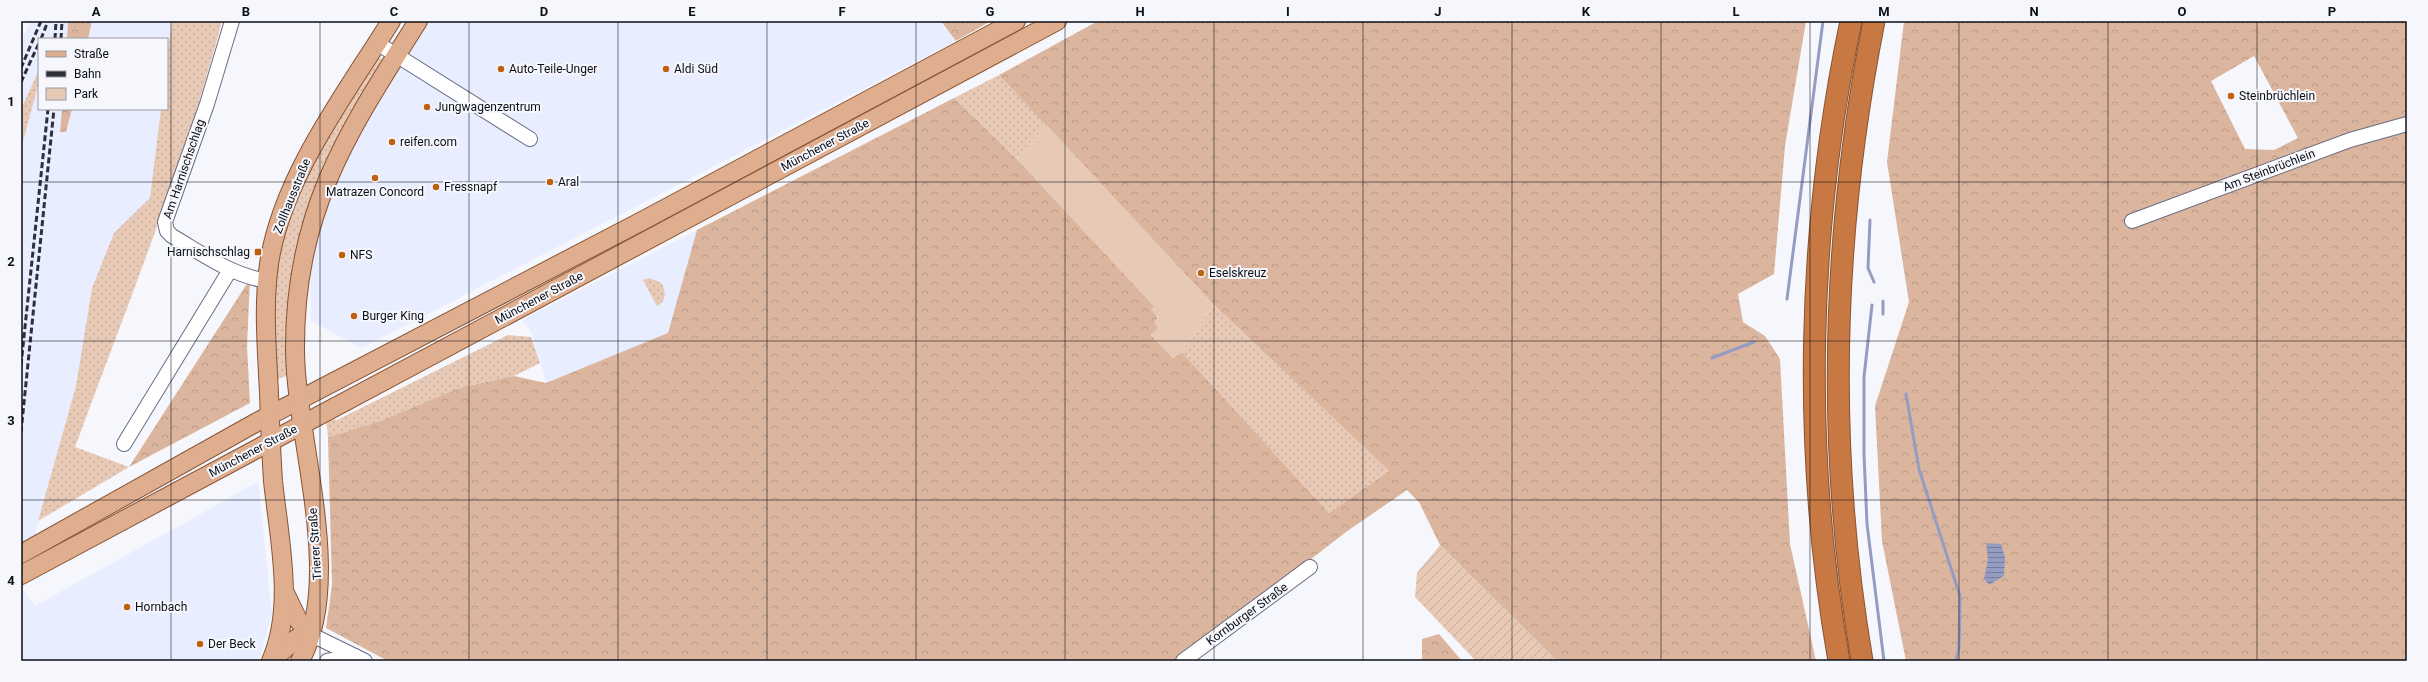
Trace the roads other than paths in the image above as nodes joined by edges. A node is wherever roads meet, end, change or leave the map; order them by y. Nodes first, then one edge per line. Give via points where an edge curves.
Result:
1 (232, 21) edge
2 (391, 21) edge
3 (418, 21) edge
4 (1016, 21) edge
5 (1057, 21) edge
6 (1838, 21) edge
7 (1851, 21) edge
8 (1874, 21) edge
9 (377, 43) junction
10 (397, 55) junction
11 (2407, 124) edge
12 (1831, 138) junction
13 (530, 139) dead end
14 (2132, 221) dead end
15 (230, 270) junction
16 (268, 281) junction
17 (300, 400) junction
18 (270, 416) junction
19 (304, 424) junction
20 (271, 442) junction
21 (124, 444) dead end
22 (21, 554) edge
23 (1310, 568) dead end
24 (21, 575) edge
25 (283, 591) junction
26 (310, 634) junction
27 (360, 659) edge
28 (271, 661) edge
29 (300, 661) edge
30 (327, 661) edge
31 (1183, 661) edge
32 (1839, 661) edge
33 (1862, 661) edge

1 - 15 street, Am Harnischschlag via 165,222 167,232 172,236
2 - 9 main road, Zollhausstraße
3 - 10 main road
4 - 17 main road, Münchener Straße
5 - 19 main road, Münchener Straße
6 - 12 highway via 1832,58
7 - 12 highway
8 - 33 highway via 1852,146 1839,304 1837,400 1846,546
9 - 10 street
9 - 16 main road, Zollhausstraße via 300,173 280,221
10 - 13 street
10 - 17 main road via 340,151 312,222 303,256 296,322 296,364
11 - 14 street, Am Steinbrüchlein via 2350,140
12 - 32 highway via 1822,211 1816,308 1816,431 1821,524
15 - 16 street, Am Harnischschlag via 245,277
15 - 21 street
16 - 18 main road, Zollhausstraße via 266,330
17 - 18 main road, Münchener Straße
17 - 19 main road
18 - 20 main road, Zollhausstraße
18 - 22 main road, Münchener Straße via 146,482
19 - 20 main road, Münchener Straße
19 - 26 main road, Trierer Straße via 318,566 317,600
20 - 24 main road, Münchener Straße
20 - 25 main road
23 - 31 street, Kornburger Straße
25 - 26 main road via 298,620
25 - 28 main road via 280,635
26 - 27 street
26 - 28 main road via 297,638
26 - 29 main road, Trierer Straße
27 - 30 street

